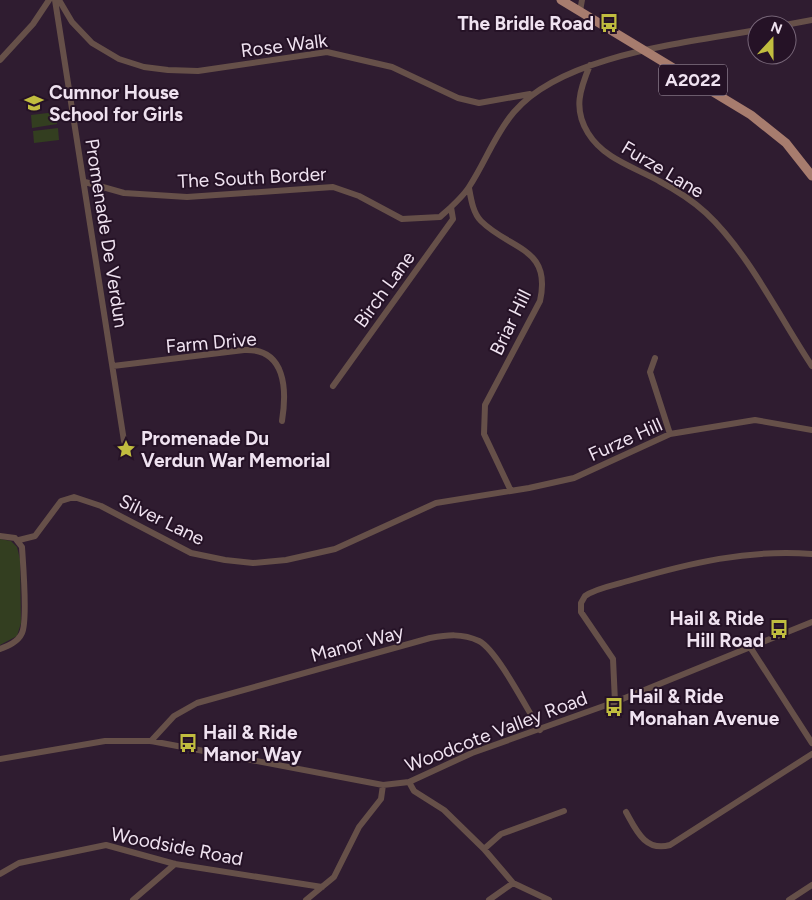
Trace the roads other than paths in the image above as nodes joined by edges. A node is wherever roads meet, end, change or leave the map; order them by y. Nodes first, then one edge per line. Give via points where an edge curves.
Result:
1 (48, 0) edge
2 (57, 0) edge
3 (562, 0) edge
4 (582, 0) edge
5 (580, 11) junction
6 (812, 20) edge
7 (797, 23) edge
8 (747, 32) edge
9 (644, 50) junction
10 (0, 60) edge
11 (590, 65) junction
12 (530, 94) junction
13 (812, 176) edge
14 (84, 182) junction
15 (469, 188) junction
16 (451, 207) junction
17 (655, 358) dead end
18 (113, 366) junction
19 (812, 366) edge
20 (333, 386) dead end
21 (282, 422) dead end
22 (812, 430) edge
23 (670, 434) junction
24 (124, 441) dead end
25 (511, 491) junction
26 (0, 536) edge
27 (19, 540) junction
28 (812, 554) edge
29 (812, 622) edge
30 (750, 647) junction
31 (0, 649) edge
32 (615, 702) junction
33 (540, 730) junction
34 (151, 741) junction
35 (812, 743) edge
36 (812, 754) edge
37 (0, 759) edge
38 (409, 782) junction
39 (383, 786) junction
40 (564, 811) dead end
41 (626, 812) dead end
42 (484, 849) junction
43 (175, 864) junction
44 (0, 874) edge
45 (513, 883) junction
46 (812, 885) edge
47 (322, 887) junction
48 (133, 900) edge
49 (306, 900) edge
50 (489, 900) edge
51 (549, 900) edge
52 (789, 900) edge

1 - 10 street via 33,24
2 - 12 street, Rose Walk via 92,43 118,59 144,67 198,70 327,52 392,68 479,104
2 - 14 street, Promenade De Verdun
3 - 5 main road, A2022
4 - 5 street
5 - 9 main road, A2022
6 - 7 street
8 - 9 street
9 - 11 street, The South Border
9 - 13 main road, A2022 via 751,115 786,143
11 - 12 street, The South Border via 564,74
11 - 19 street, Furze Lane via 578,102 581,120 589,135 612,157 682,194 712,219 730,239
12 - 15 street, The South Border via 502,128
14 - 16 street, The South Border via 124,193 187,197 333,187 359,196 402,220 440,216
14 - 18 street, Promenade De Verdun
15 - 16 street, The South Border
15 - 25 street, Briar Hill via 480,220 534,258 542,273 540,301 485,405 484,434
16 - 20 street, Birch Lane via 453,219
17 - 23 street via 650,372
18 - 21 street, Farm Drive via 261,350 277,365 286,400
18 - 24 street, Promenade De Verdun
22 - 23 street, Furze Hill via 755,420
23 - 25 street, Furze Hill via 574,478
25 - 27 street, Silver Lane via 436,503 335,549 267,562 225,560 191,553 101,506 74,497 61,501 35,536
26 - 27 street
27 - 31 street via 23,559 24,627 15,641
28 - 32 street via 774,552 712,558 585,596 580,603 581,612 612,659
29 - 30 street, Woodcote Valley Road
30 - 32 street, Woodcote Valley Road
30 - 35 street
32 - 33 street, Woodcote Valley Road
33 - 34 street, Manor Way via 500,664 481,642 454,634 197,703 174,716
33 - 38 street, Woodcote Valley Road via 472,753
34 - 37 street, Woodcote Valley Road via 105,742
34 - 39 street, Woodcote Valley Road
36 - 41 street via 670,846 655,846 644,841
38 - 39 street, Woodcote Valley Road
38 - 42 street via 414,790 444,810
39 - 47 street via 380,799 359,827 334,876
40 - 42 street via 501,834
42 - 45 street
43 - 44 street, Woodside Road via 106,845 19,863
43 - 47 street, Woodside Road
43 - 48 street
45 - 50 street
45 - 51 street
46 - 52 street
47 - 49 street

